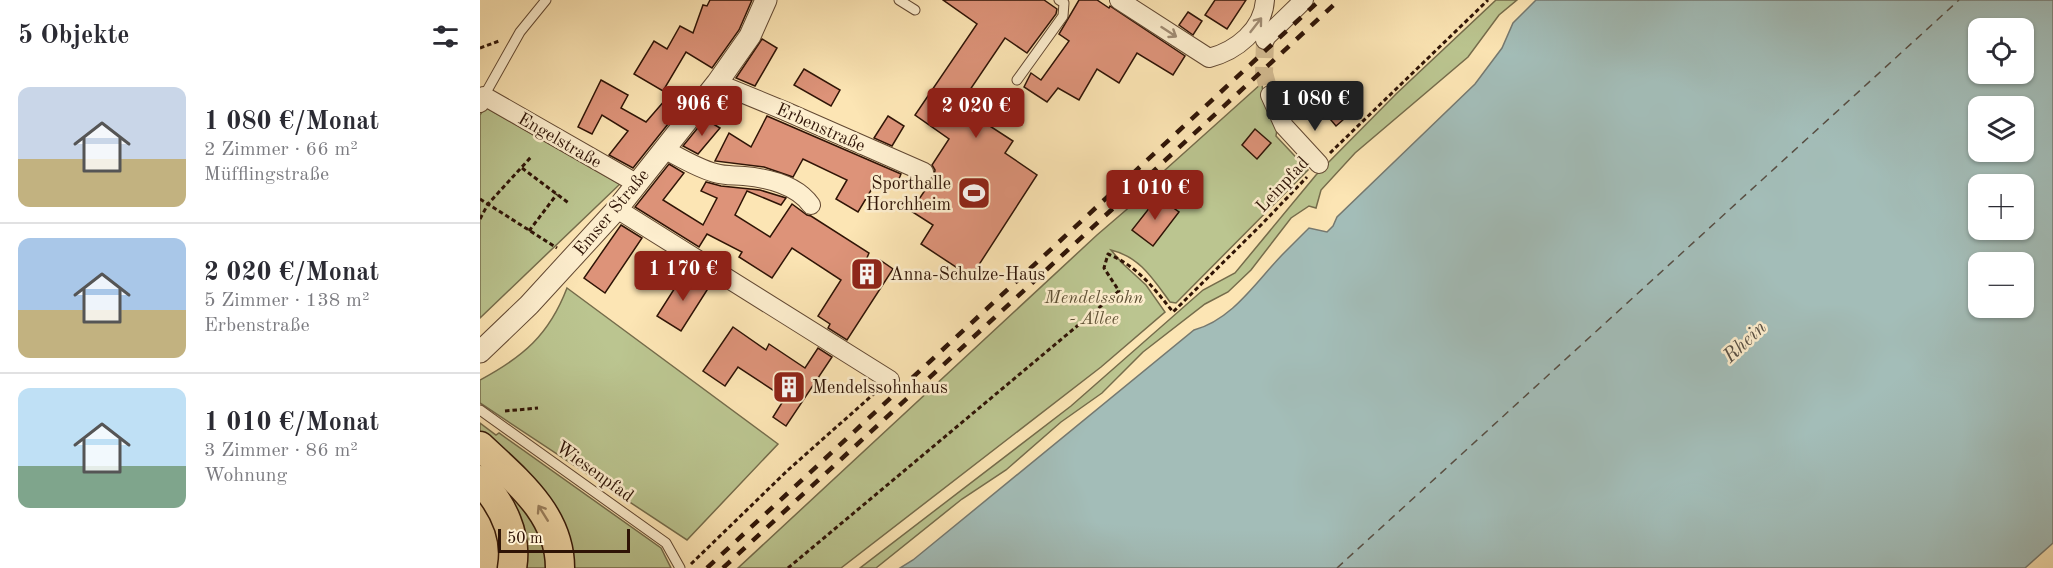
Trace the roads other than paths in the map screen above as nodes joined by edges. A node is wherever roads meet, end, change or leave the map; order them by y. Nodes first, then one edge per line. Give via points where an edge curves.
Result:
1 (546, 0) edge
2 (766, 0) edge
3 (899, 0) edge
4 (1059, 0) edge
5 (1119, 0) edge
6 (1265, 0) edge
7 (1304, 0) edge
8 (915, 10) dead end
9 (1265, 40) tunnel mouth
10 (1017, 80) dead end
11 (717, 83) junction
12 (1270, 95) tunnel mouth
13 (482, 99) edge
14 (664, 149) junction
15 (1319, 164) road end
16 (924, 172) dead end
17 (636, 183) junction
18 (811, 205) dead end
19 (616, 209) junction
20 (480, 352) edge
21 (890, 380) road end
22 (480, 410) edge
23 (480, 446) edge
24 (480, 480) edge
25 (512, 568) edge
26 (560, 568) edge
27 (680, 568) edge

1 - 13 lane, Engelstraße via 520,32
2 - 11 street, Emser Straße via 750,36
3 - 8 lane
4 - 10 lane via 1064,3 1063,16
5 -> 6 street via 1209,58 1237,46 1260,22
7 - 9 street
11 - 14 street, Emser Straße
11 - 16 street, Erbenstraße
12 - 15 street via 1284,126
13 - 17 street, Engelstraße
14 - 17 street, Emser Straße
14 - 18 street via 701,169 785,185 804,195
17 - 19 street, Emser Straße
19 - 20 street, Emser Straße via 529,305
19 - 21 street
22 - 27 lane, Wiesenpfad via 666,543
26 -> 23 highway via 554,534 543,511
24 - 25 highway via 508,524 513,545

